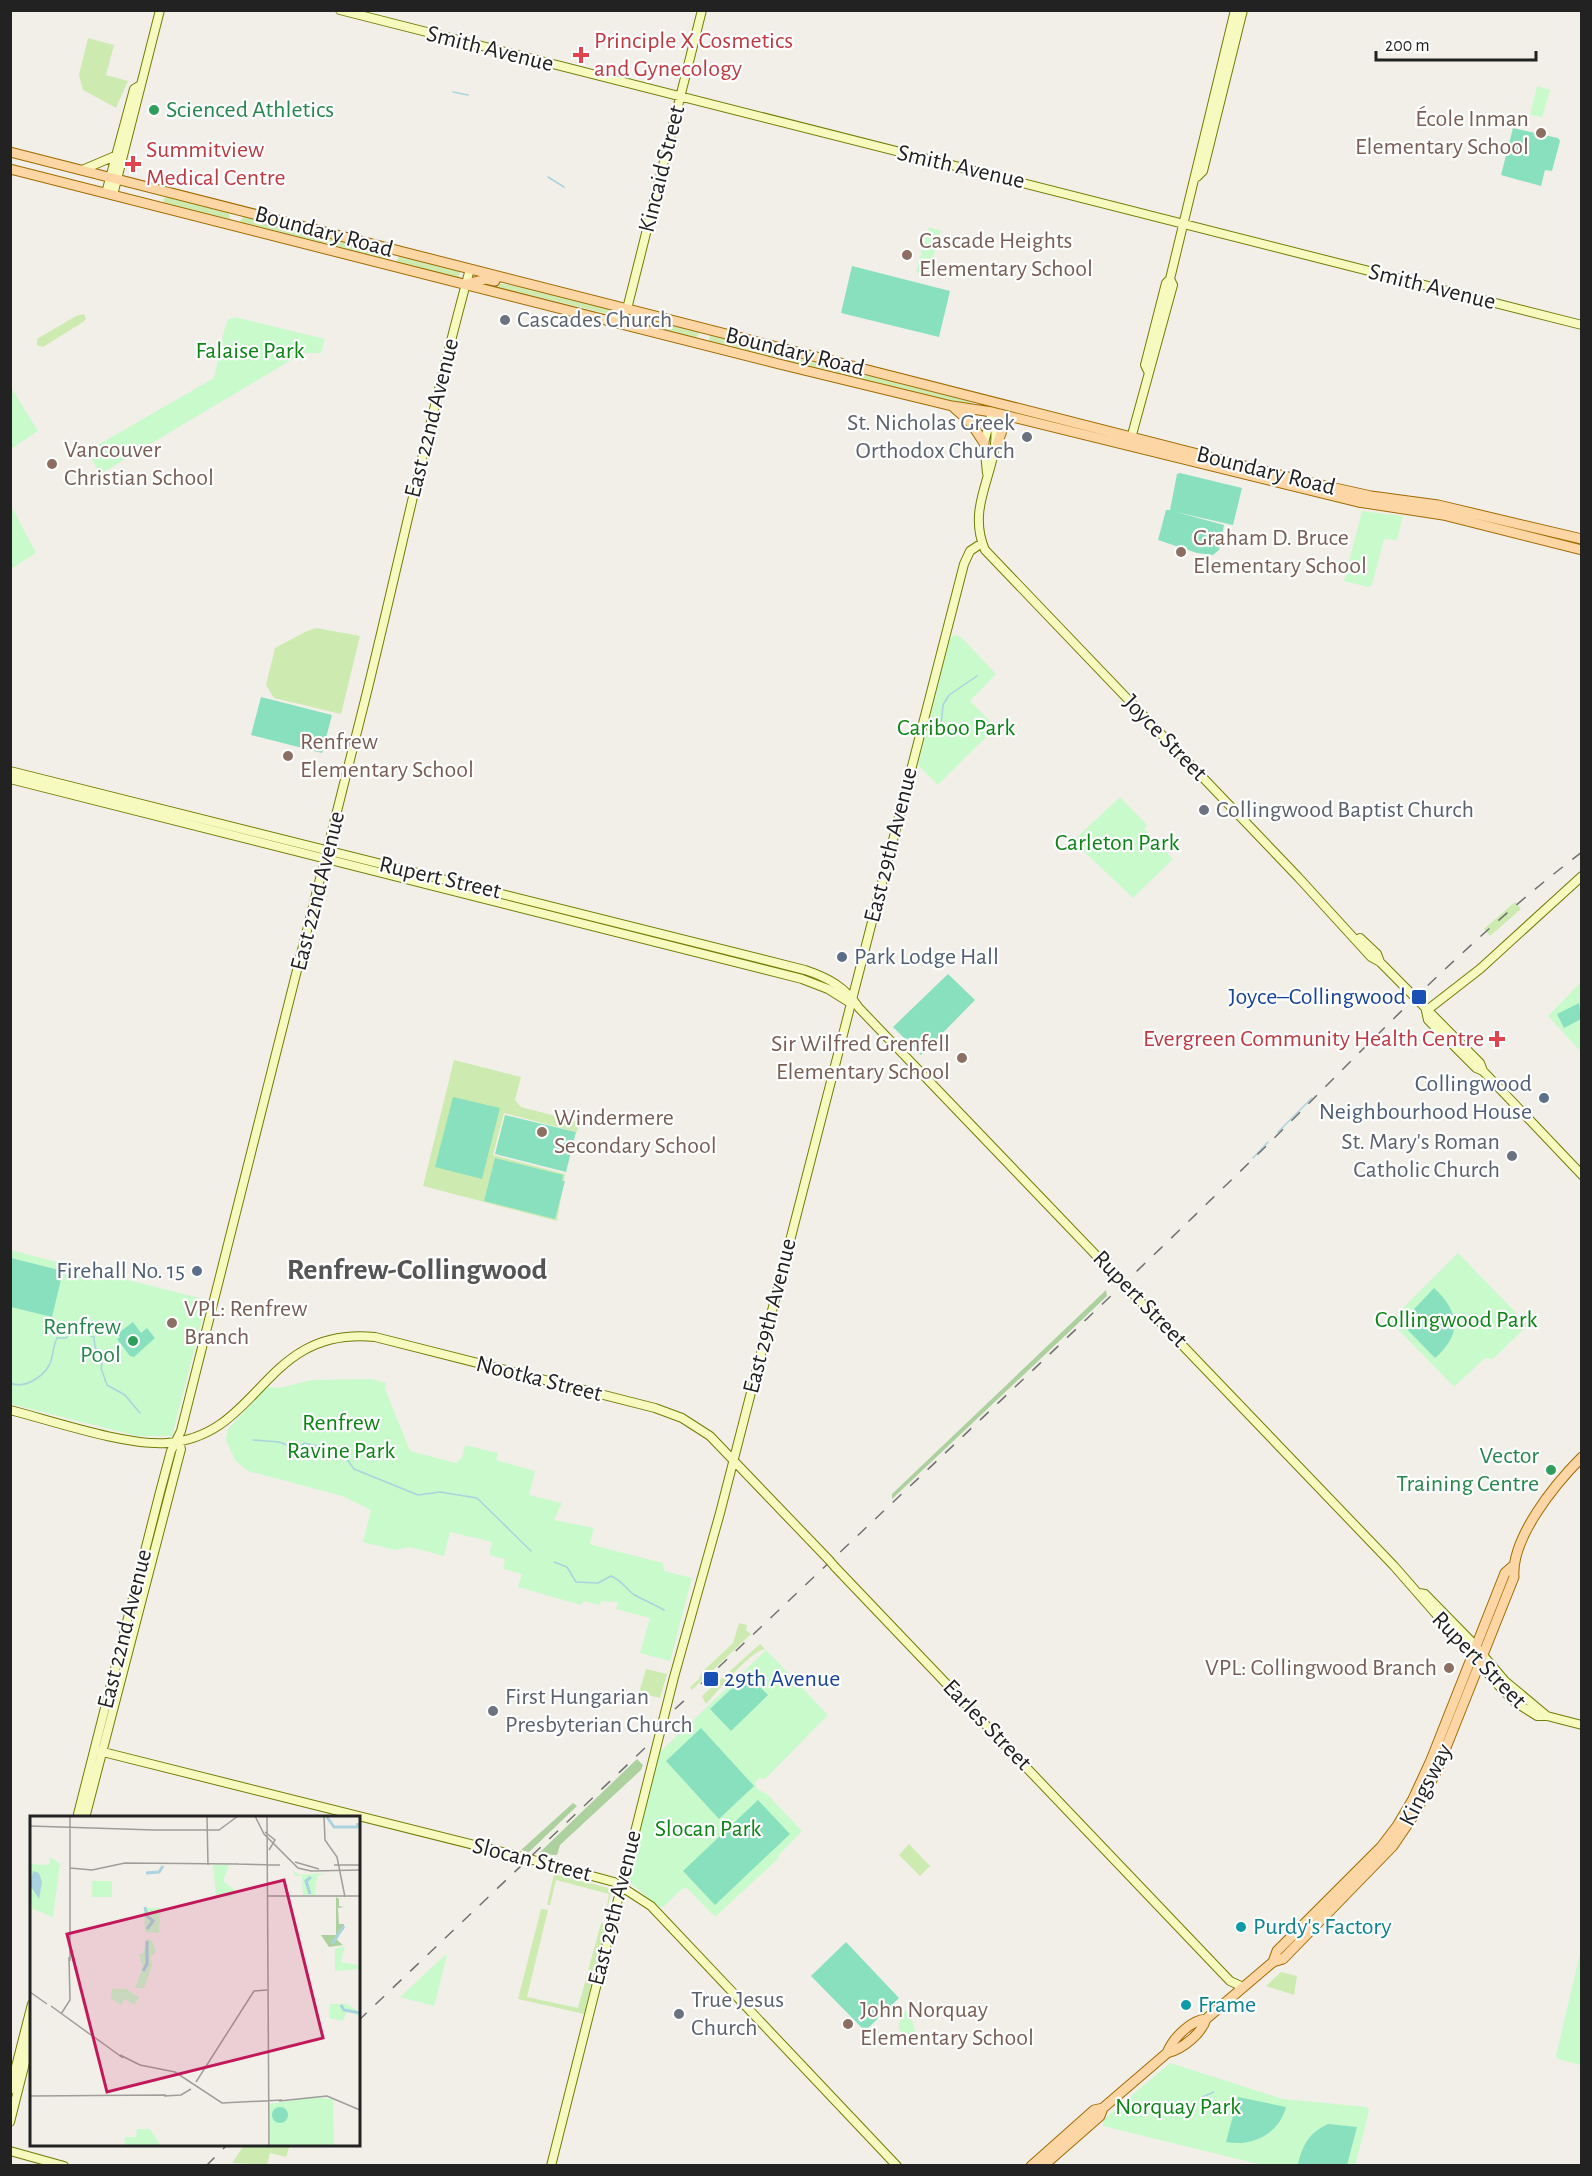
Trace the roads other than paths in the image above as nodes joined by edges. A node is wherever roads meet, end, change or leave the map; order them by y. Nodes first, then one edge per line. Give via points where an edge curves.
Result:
1 (160, 10) edge
2 (340, 10) edge
3 (702, 10) edge
4 (1235, 10) edge
5 (1243, 10) edge
6 (139, 86) junction
7 (680, 98) junction
8 (10, 152) edge
9 (116, 156) junction
10 (10, 169) edge
11 (82, 170) junction
12 (1197, 177) junction
13 (113, 178) junction
14 (109, 194) junction
15 (1185, 223) junction
16 (470, 269) junction
17 (466, 284) junction
18 (530, 285) junction
19 (630, 293) junction
20 (615, 306) junction
21 (627, 309) junction
22 (603, 319) junction
23 (1581, 325) edge
24 (982, 400) junction
25 (1002, 404) junction
26 (952, 406) junction
27 (992, 412) junction
28 (1007, 416) junction
29 (1130, 441) junction
30 (984, 442) junction
31 (997, 445) junction
32 (987, 473) junction
33 (1387, 498) junction
34 (1358, 502) junction
35 (1581, 539) edge
36 (982, 543) junction
37 (1581, 550) edge
38 (10, 771) edge
39 (10, 779) edge
40 (327, 853) junction
41 (1581, 876) edge
42 (853, 1002) junction
43 (1426, 1011) junction
44 (1581, 1175) edge
45 (10, 1410) edge
46 (178, 1441) junction
47 (1581, 1457) edge
48 (733, 1460) junction
49 (1513, 1566) junction
50 (1474, 1650) junction
51 (1482, 1660) junction
52 (1581, 1725) edge
53 (98, 1751) junction
54 (78, 1816) edge
55 (85, 1816) edge
56 (358, 1816) edge
57 (360, 1816) edge
58 (621, 1885) junction
59 (1273, 1962) junction
60 (1244, 1987) junction
61 (30, 2012) edge
62 (30, 2043) edge
63 (10, 2090) edge
64 (1102, 2108) junction
65 (10, 2122) edge
66 (10, 2151) edge
67 (64, 2166) edge
68 (551, 2166) edge
69 (897, 2166) edge
70 (1031, 2166) edge
71 (1043, 2166) edge

1 - 6 street
2 - 7 street, Smith Avenue
3 - 7 street, Kincaid Street
4 - 12 street
5 - 12 street via 1203,171
6 - 9 street via 134,89
6 - 13 street via 141,91
7 - 15 street, Smith Avenue
7 - 19 street, Kincaid Street
8 - 11 main road, Boundary Road
9 - 11 street
9 - 13 street
10 - 14 main road, Boundary Road
11 - 13 main road, Boundary Road
12 - 15 street
13 - 14 street
13 - 16 main road, Boundary Road
14 - 17 main road, Boundary Road
15 - 23 street, Smith Avenue
15 - 29 street via 1145,365 1148,371
16 - 17 street, East 22nd Avenue
16 - 18 main road, Boundary Road
17 - 18 main road via 486,279
17 - 22 main road, Boundary Road
17 - 40 street, East 22nd Avenue
18 - 20 main road, Boundary Road
19 - 20 street
19 - 21 street, Kincaid Street
20 - 21 main road, Boundary Road
21 - 22 street via 616,319
21 - 24 main road, Boundary Road
22 - 26 main road, Boundary Road
24 - 25 main road, Boundary Road
24 - 27 main road
25 - 27 main road
25 - 29 main road, Boundary Road
26 - 27 main road, Boundary Road
26 - 30 main road
27 - 28 main road, Boundary Road
27 - 30 street
27 - 31 street
28 - 29 main road, Boundary Road
28 - 31 main road
29 - 33 main road, Boundary Road
29 - 34 main road, Boundary Road
30 - 32 street
31 - 32 street
32 - 36 street via 977,525
33 - 34 main road
33 - 35 main road, Boundary Road via 1438,505
34 - 37 main road, Boundary Road via 1436,513
36 - 42 street, East 29th Avenue via 970,551 964,564
36 - 43 street, Joyce Street via 1005,572 1350,931 1377,954
38 - 40 street, Rupert Street
39 - 40 street, Rupert Street
40 - 42 street, Rupert Street via 805,970 832,980
40 - 46 street, East 22nd Avenue
41 - 43 street via 1480,969
42 - 48 street, East 29th Avenue
42 - 50 street, Rupert Street via 1091,1247 1419,1593 1421,1600
43 - 44 street, Joyce Street via 1428,1020 1483,1071
45 - 46 street, Nootka Street via 141,1442
46 - 48 street, Nootka Street via 220,1425 286,1361 304,1349 329,1339 360,1336 660,1410 694,1424
46 - 53 street, East 22nd Avenue via 171,1451
47 - 49 main road, Kingsway via 1544,1502
48 - 58 street, East 29th Avenue
48 - 60 street, Earles Street via 1232,1983
49 - 50 main road, Kingsway via 1505,1573
49 - 51 main road, Kingsway via 1514,1577
50 - 51 street, Rupert Street
50 - 59 main road, Kingsway via 1431,1760 1397,1826 1277,1952
51 - 52 street, Rupert Street via 1547,1716
51 - 59 main road, Kingsway via 1434,1777 1404,1831 1283,1959
53 - 54 street, East 22nd Avenue
53 - 55 street, East 22nd Avenue
53 - 56 street, Slocan Street, bridge
57 - 58 street, Slocan Street, bridge
58 - 68 street, East 29th Avenue
58 - 69 street, Slocan Street via 657,1912
59 - 60 main road, Kingsway
60 - 64 main road, Kingsway via 1206,2019 1204,2028 1167,2053
61 - 63 street
62 - 65 street
64 - 70 main road, Kingsway via 1094,2110
64 - 71 main road, Kingsway via 1100,2116
66 - 67 street

